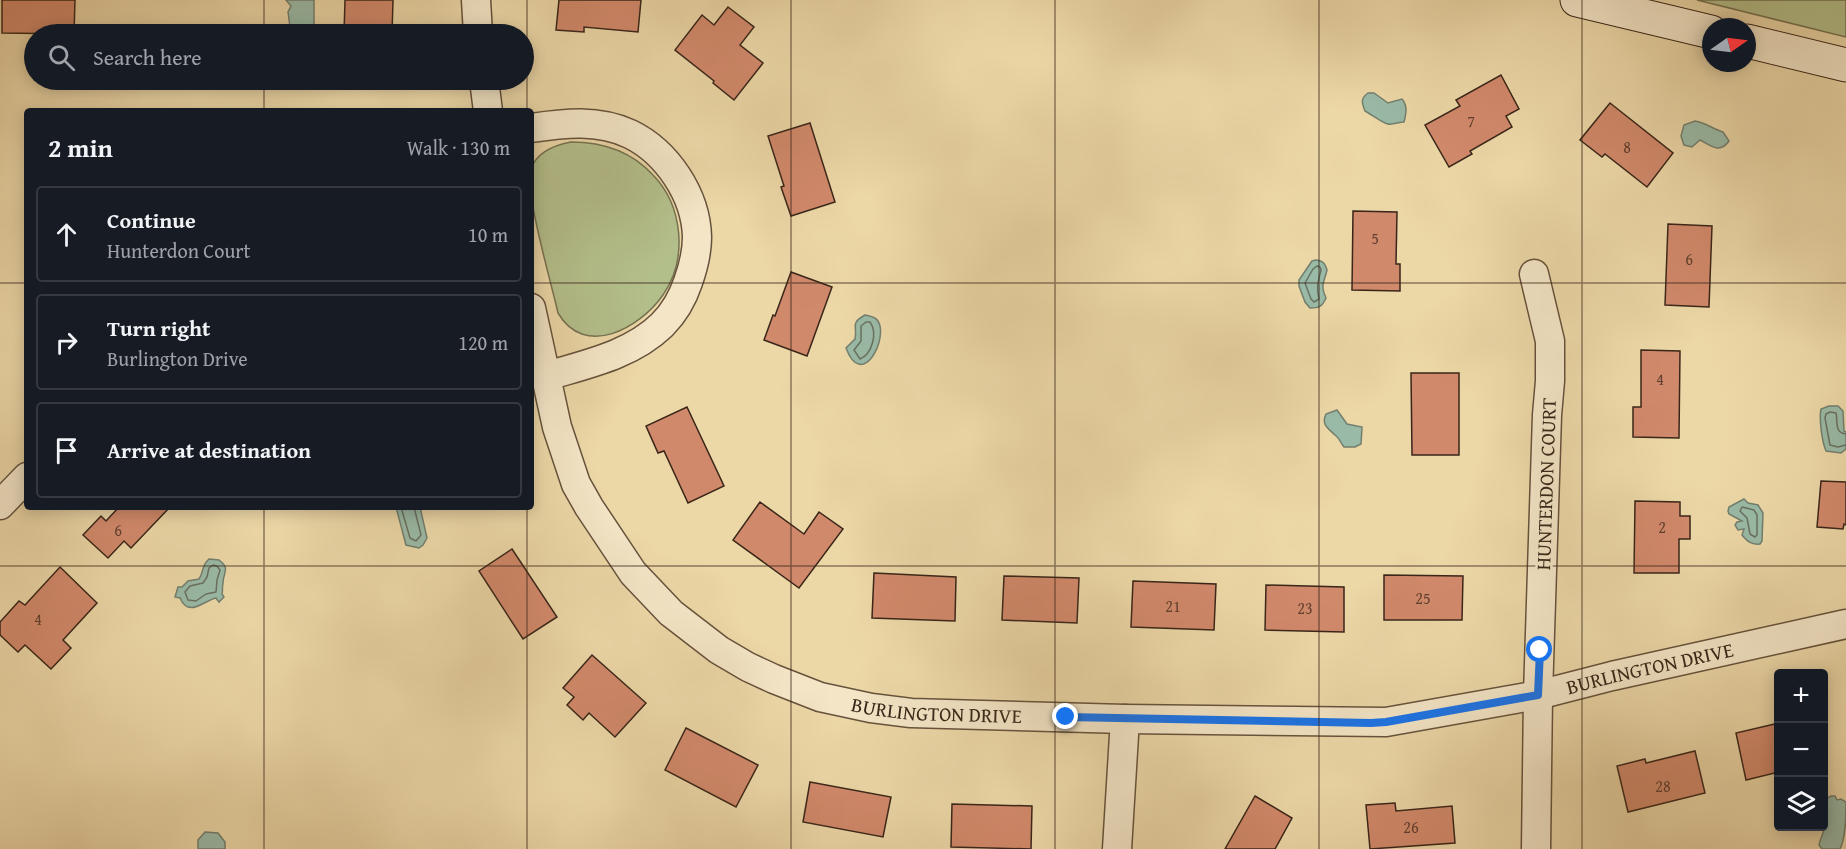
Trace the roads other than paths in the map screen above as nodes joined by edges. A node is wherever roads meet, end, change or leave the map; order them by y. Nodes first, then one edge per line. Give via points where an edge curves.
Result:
1 (476, 0) edge
2 (1576, 0) edge
3 (477, 24) edge
4 (1702, 30) edge
5 (1756, 43) edge
6 (1846, 64) edge
7 (485, 90) edge
8 (488, 108) edge
9 (534, 128) edge
10 (1534, 274) dead end
11 (534, 321) edge
12 (547, 376) junction
13 (24, 480) edge
14 (0, 505) edge
15 (1846, 624) edge
16 (1538, 695) junction
17 (1125, 719) junction
18 (1117, 849) edge
19 (1536, 849) edge

1 - 3 street
2 - 4 street
5 - 6 street
7 - 8 street
9 - 12 street via 600,124 643,141 670,166 687,195 696,225 693,266 673,313 662,325 639,345
10 - 16 street, HUNTERDON COURT via 1550,341
11 - 12 street, BURLINGTON DRIVE
12 - 17 street, BURLINGTON DRIVE via 563,449 589,507 642,584 719,651 820,697 871,708
13 - 14 street
15 - 16 street, BURLINGTON DRIVE
16 - 17 street, BURLINGTON DRIVE via 1386,722
16 - 19 street, HUNTERDON COURT
17 - 18 street

